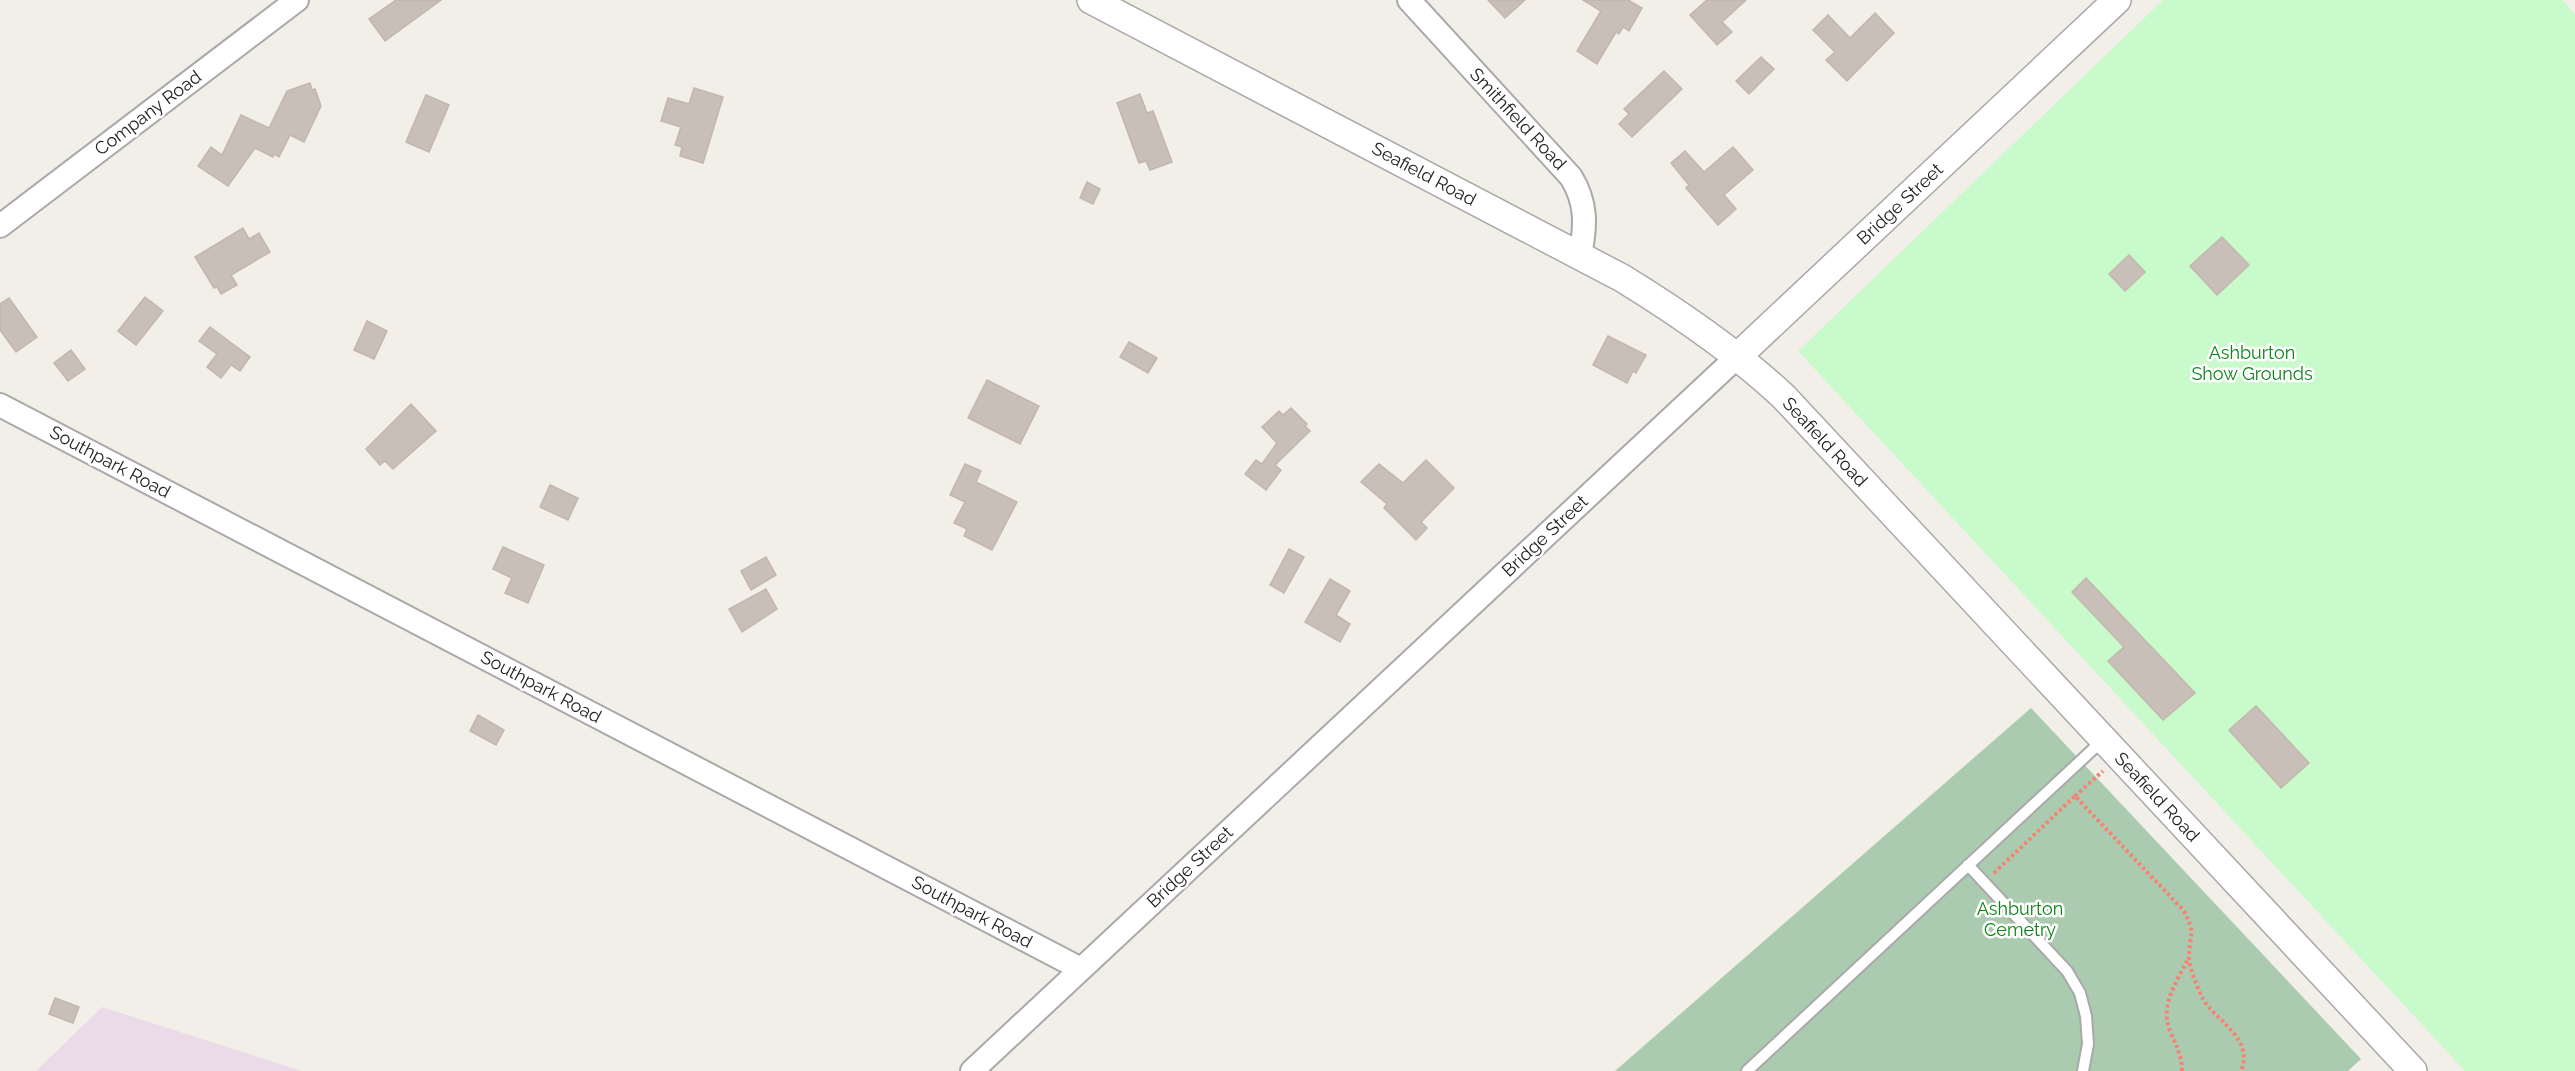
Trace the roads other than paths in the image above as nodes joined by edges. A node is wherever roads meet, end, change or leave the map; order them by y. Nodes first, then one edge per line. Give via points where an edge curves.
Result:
1 (297, 0) edge
2 (1092, 0) edge
3 (1409, 0) edge
4 (2117, 0) edge
5 (0, 226) edge
6 (1580, 255) junction
7 (1738, 356) junction
8 (0, 405) edge
9 (2111, 748) junction
10 (1968, 865) junction
11 (1081, 969) junction
12 (972, 1071) edge
13 (1747, 1071) edge
14 (2083, 1071) edge
15 (2413, 1071) edge

1 - 5 street, Company Road
2 - 6 street, Seafield Road
3 - 6 street, Smithfield Road via 1571,177 1581,192 1586,220
4 - 7 street, Bridge Street
6 - 7 street, Seafield Road via 1665,304
7 - 9 street, Seafield Road via 1784,397
7 - 11 street, Bridge Street
8 - 11 street, Southpark Road
9 - 10 lane
9 - 15 street, Seafield Road
10 - 13 lane
10 - 14 lane via 2067,971 2086,1016 2088,1044
11 - 12 street, Bridge Street

